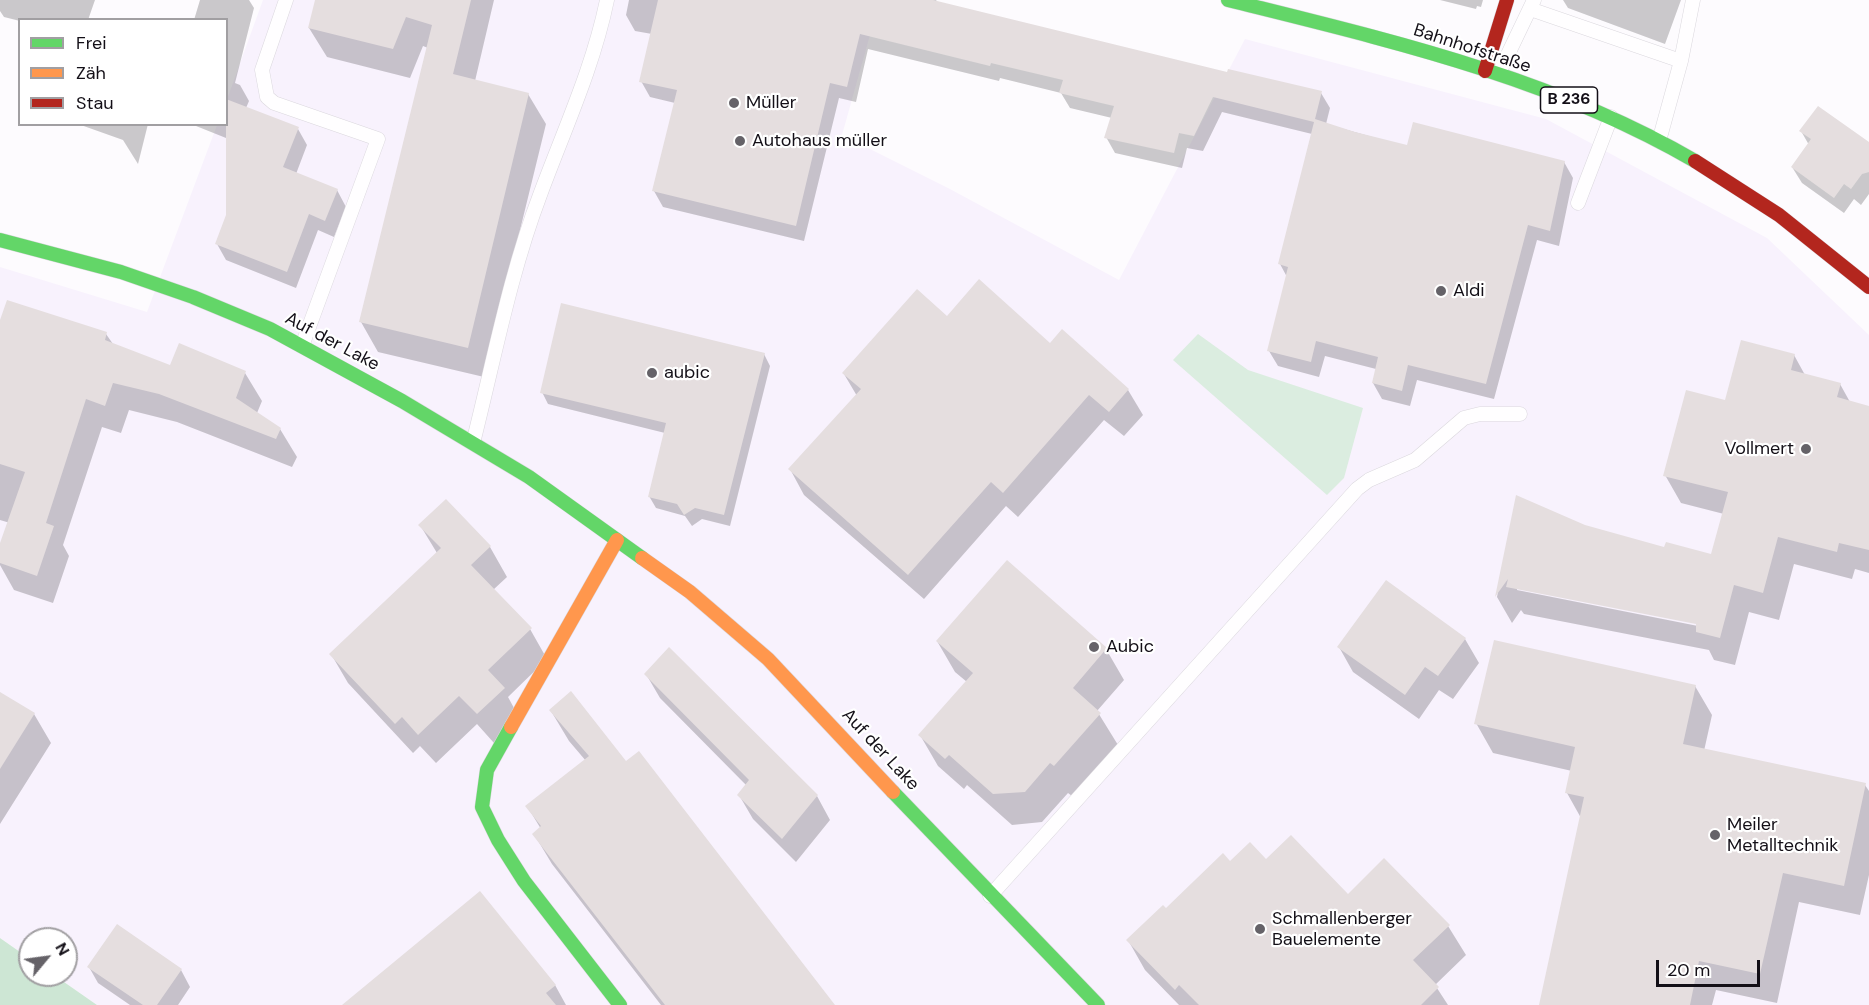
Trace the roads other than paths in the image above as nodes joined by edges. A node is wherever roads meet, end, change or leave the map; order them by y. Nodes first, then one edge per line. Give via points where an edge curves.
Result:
1 (286, 0) edge
2 (607, 0) edge
3 (1228, 0) edge
4 (1507, 0) edge
5 (1693, 0) edge
6 (1532, 5) edge
7 (1681, 61) junction
8 (1491, 73) junction
9 (1611, 117) junction
10 (1659, 141) junction
11 (1578, 203) dead end
12 (0, 240) edge
13 (1869, 287) edge
14 (302, 346) junction
15 (1520, 414) dead end
16 (473, 444) junction
17 (617, 540) junction
18 (990, 896) junction
19 (620, 1005) edge
20 (1098, 1005) edge

1 - 14 lane via 262,70 267,98 378,139
2 - 16 lane via 581,88 521,253
3 - 8 street, Bahnhofstraße / B 236 via 1399,44
4 - 8 street
5 - 7 lane
6 - 7 lane
6 - 8 lane
7 - 10 lane
8 - 9 street, Bahnhofstraße / B 236
9 - 10 street, Bahnhofstraße / B 236
9 - 11 lane
10 - 13 street, Bahnhofstraße / B 236 via 1761,201 1815,240
12 - 14 street, Auf der Lake via 121,272 193,297
14 - 16 street, Auf der Lake
15 - 18 lane via 1464,418 1415,460 1357,489
16 - 17 street, Auf der Lake via 529,477
17 - 18 street, Auf der Lake via 690,592 768,659
17 - 19 street via 487,770 482,807 524,881
18 - 20 street, Auf der Lake

